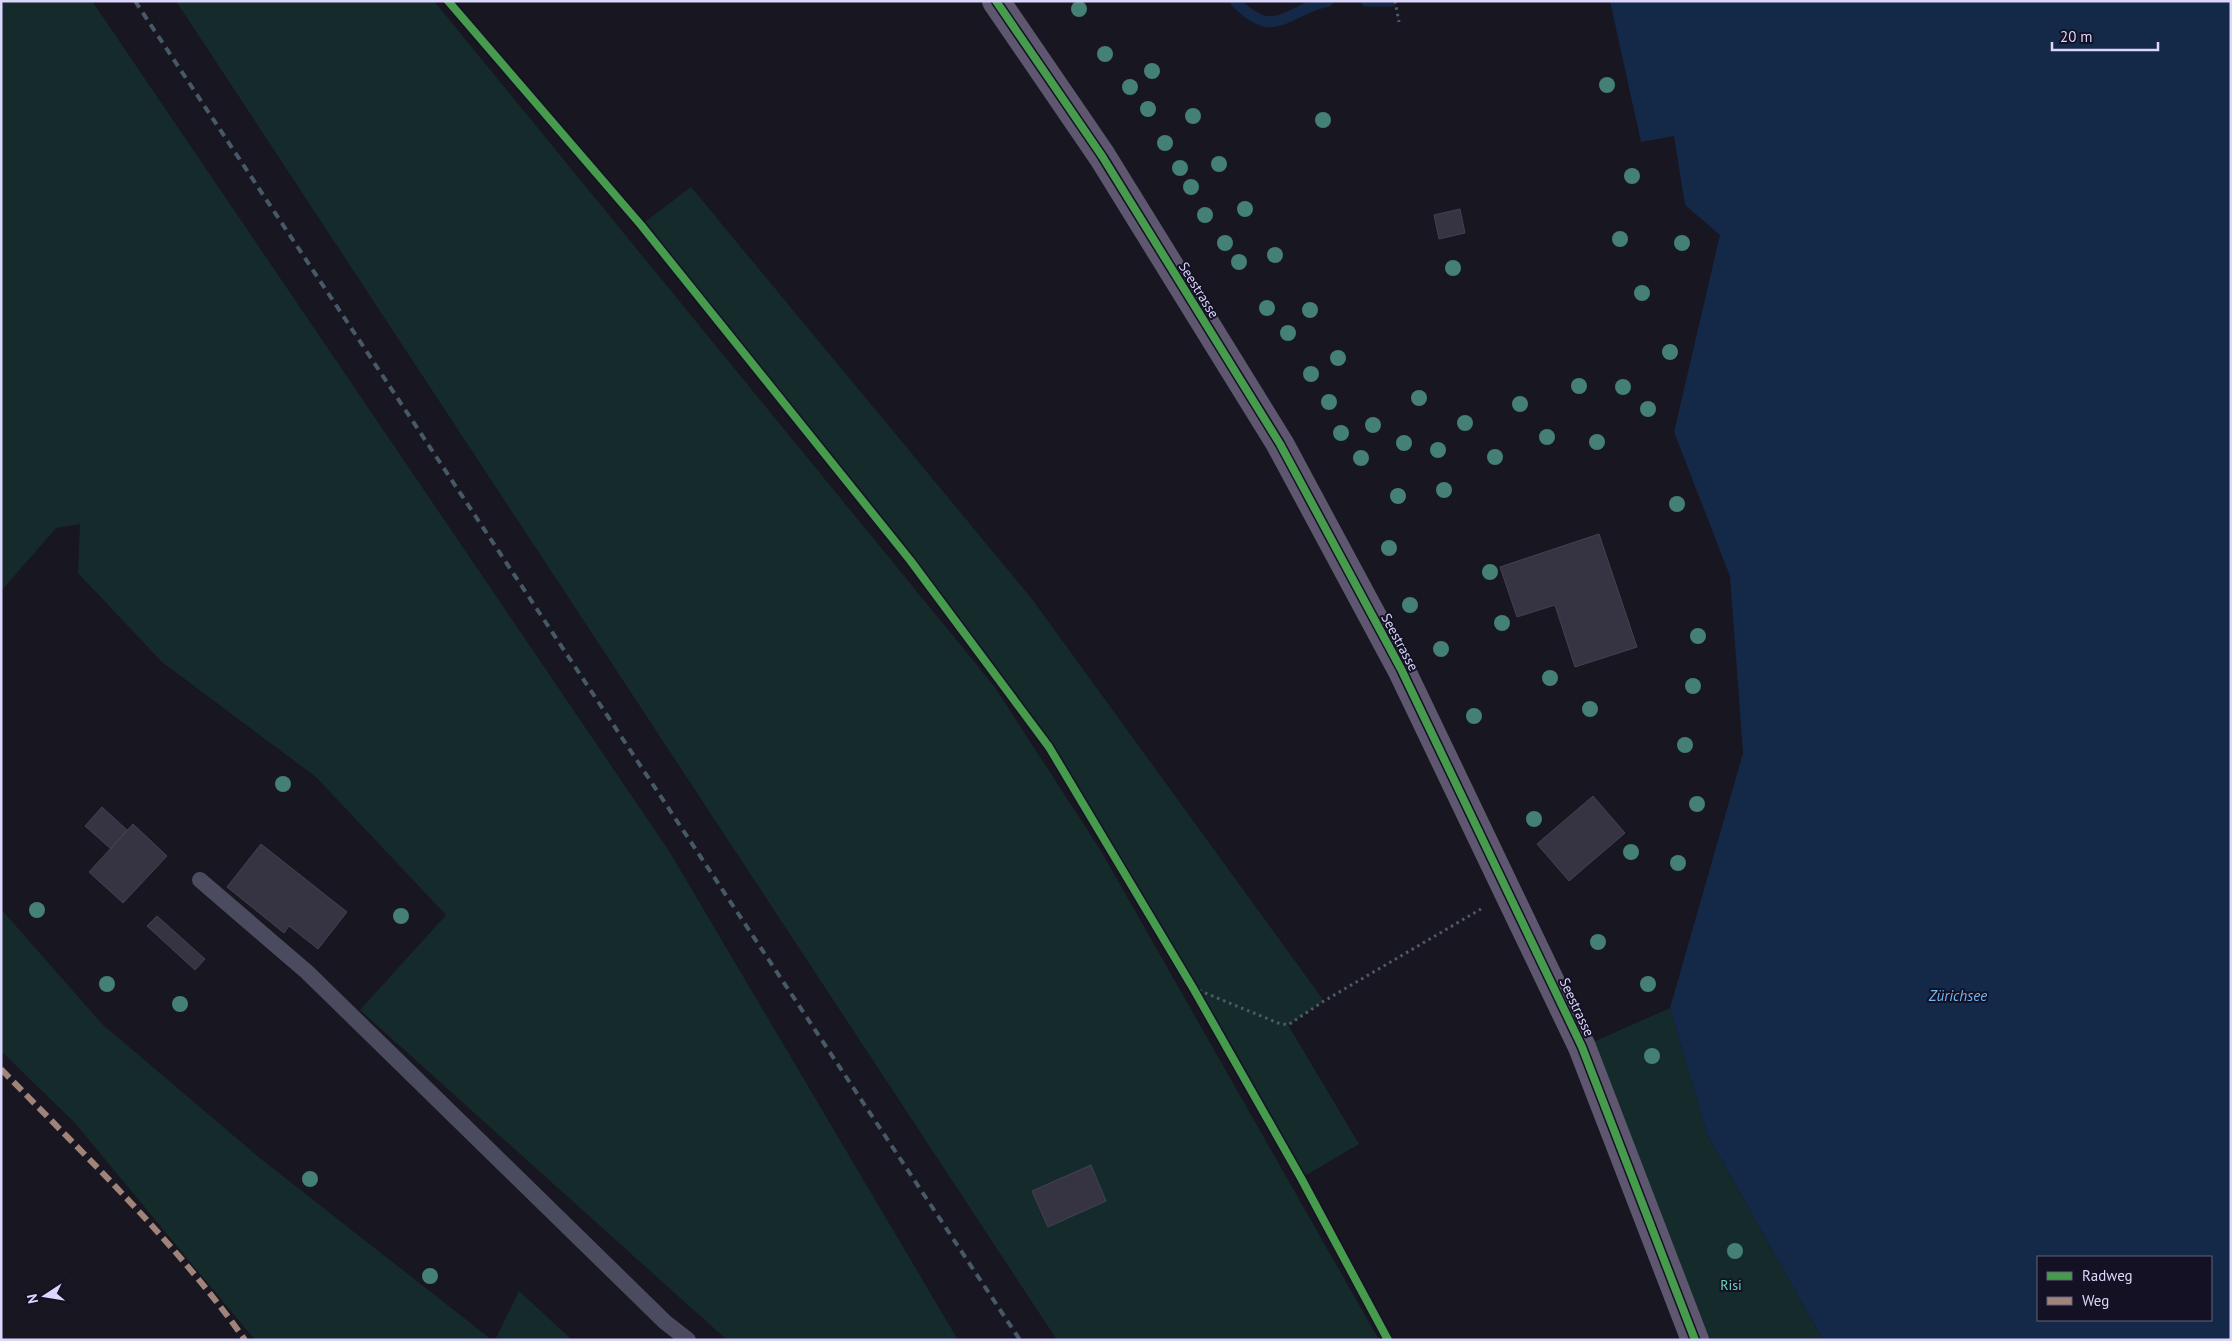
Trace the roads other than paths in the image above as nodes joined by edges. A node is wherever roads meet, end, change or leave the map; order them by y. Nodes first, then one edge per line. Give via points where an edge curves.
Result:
1 (996, 1) edge
2 (200, 880) dead end
3 (688, 1340) edge
4 (1695, 1340) edge

1 - 4 main road, Seestrasse via 1102,156 1280,444 1401,670 1582,1047
2 - 3 lane via 307,972 658,1315

